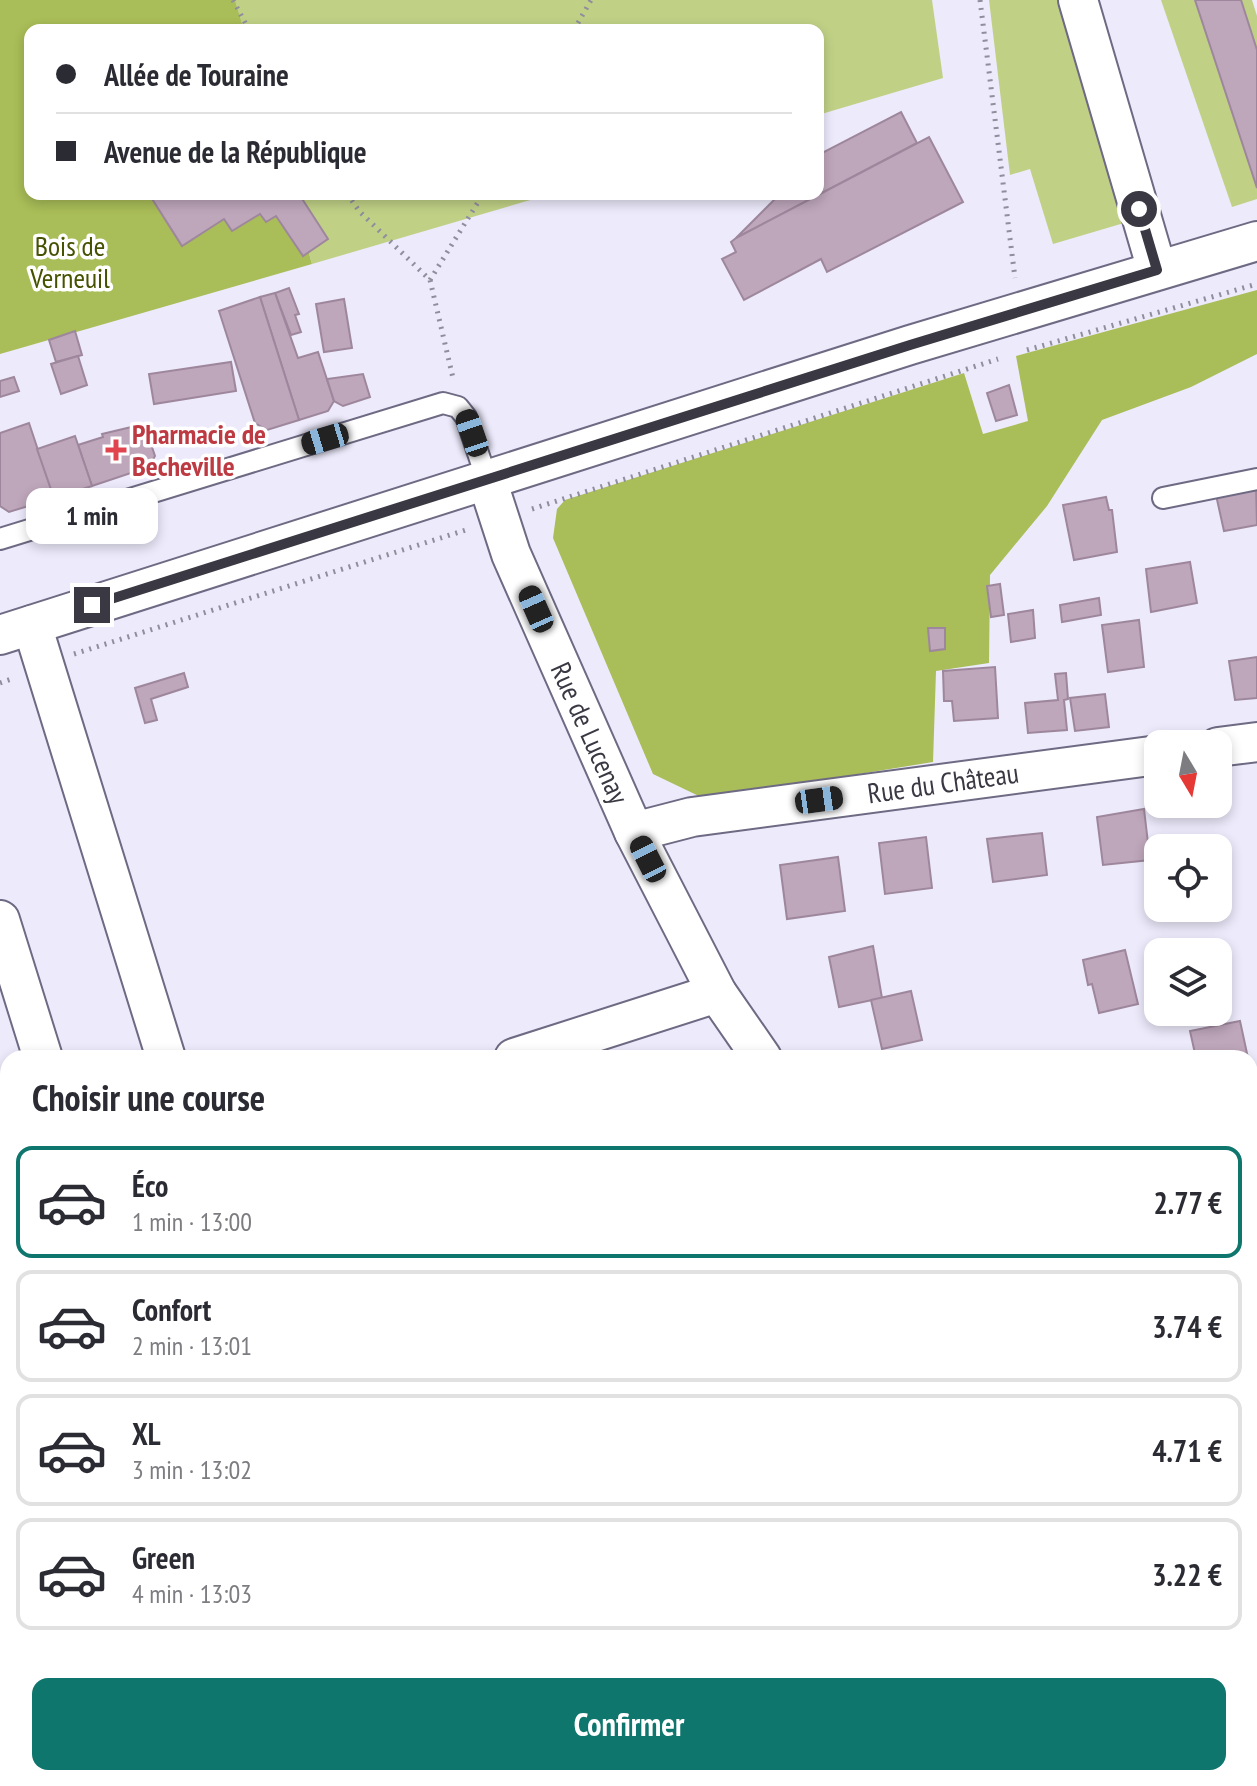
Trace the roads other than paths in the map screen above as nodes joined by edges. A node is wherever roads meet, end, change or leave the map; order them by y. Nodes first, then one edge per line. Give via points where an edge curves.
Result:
1 (1078, 0) edge
2 (1257, 241) edge
3 (1157, 270) junction
4 (1257, 479) edge
5 (487, 480) junction
6 (1163, 498) dead end
7 (0, 539) edge
8 (16, 630) edge
9 (1257, 742) edge
10 (1232, 745) edge
11 (1144, 757) edge
12 (634, 832) junction
13 (0, 920) edge
14 (717, 993) junction
15 (41, 1050) edge
16 (164, 1050) edge
17 (539, 1050) edge
18 (756, 1050) edge

1 - 3 street
2 - 3 street
3 - 5 street
4 - 6 lane
5 - 7 lane via 466,417 458,407 443,403
5 - 8 street
5 - 12 street, Rue de Lucenay via 511,554
8 - 16 street via 46,668
9 - 10 street
11 - 12 street, Rue du Château via 692,817
12 - 14 street, Rue de Lucenay
13 - 15 street
14 - 17 street
14 - 18 street, Rue de Lucenay

